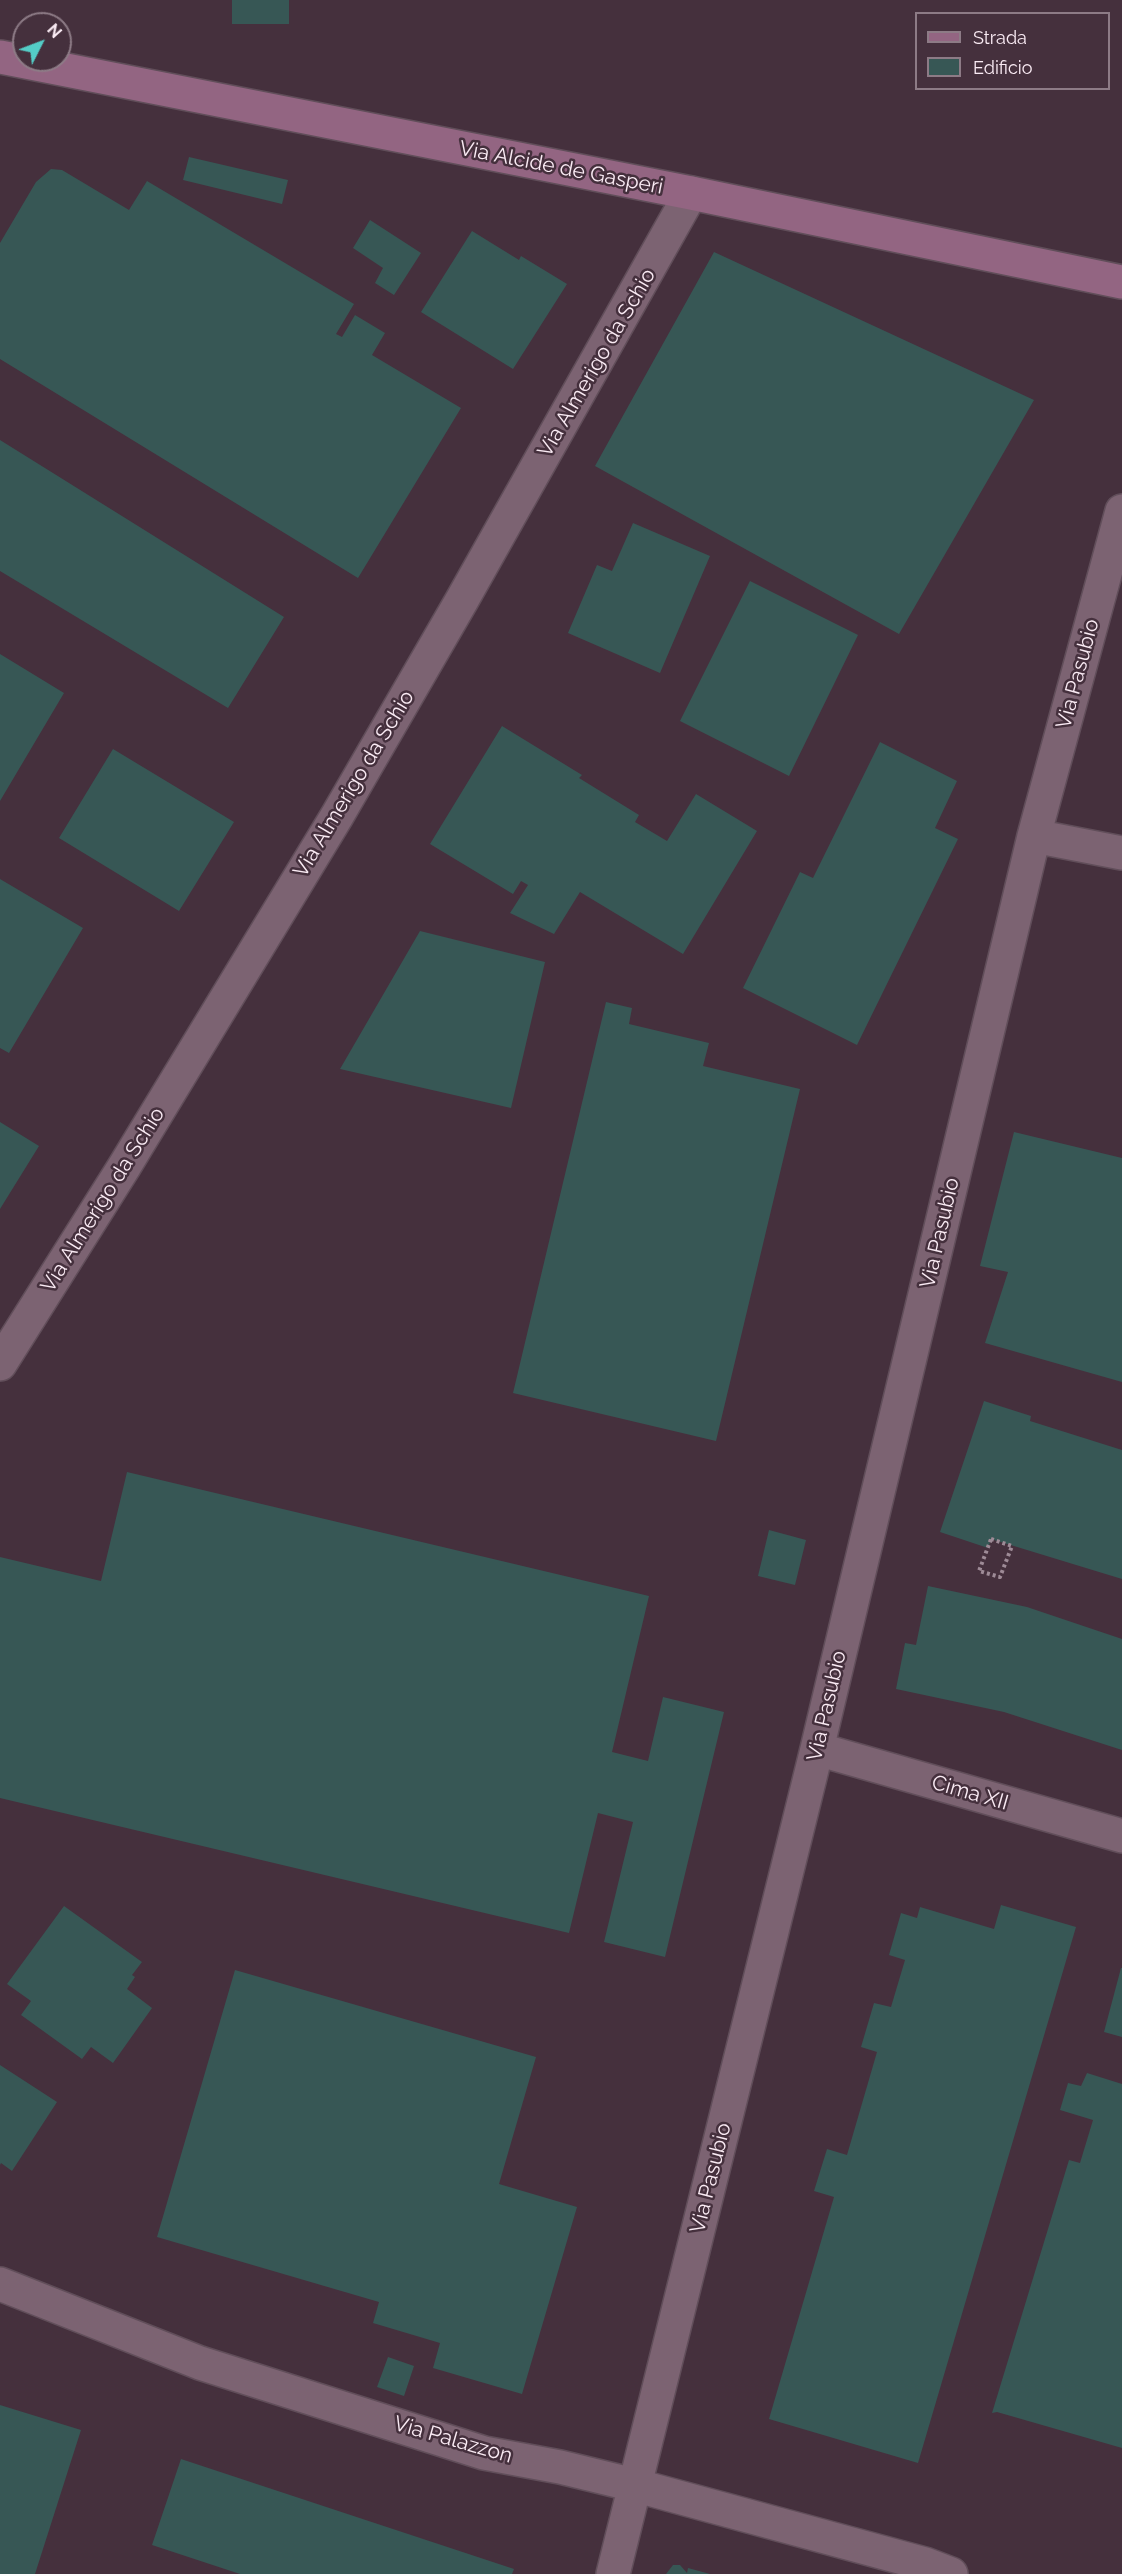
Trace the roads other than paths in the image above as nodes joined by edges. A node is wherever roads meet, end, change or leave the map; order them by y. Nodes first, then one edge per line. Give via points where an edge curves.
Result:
1 (0, 57) edge
2 (691, 193) junction
3 (1122, 282) edge
4 (1122, 511) edge
5 (1034, 836) junction
6 (1122, 853) edge
7 (0, 1364) edge
8 (817, 1749) junction
9 (1122, 1836) edge
10 (0, 2284) edge
11 (634, 2486) junction
12 (613, 2574) edge
13 (951, 2574) edge

1 - 2 street, Via Alcide de Gasperi
2 - 3 street, Via Alcide de Gasperi
2 - 7 street, Via Almerigo da Schio via 337,816
4 - 5 street, Via Pasubio
5 - 6 street
5 - 8 street, Via Pasubio
8 - 9 street, Cima XII
8 - 11 street, Via Pasubio
10 - 11 street, Via Palazzon via 200,2363 484,2453
11 - 12 street, Via Pasubio
11 - 13 street, Via Palazzon

